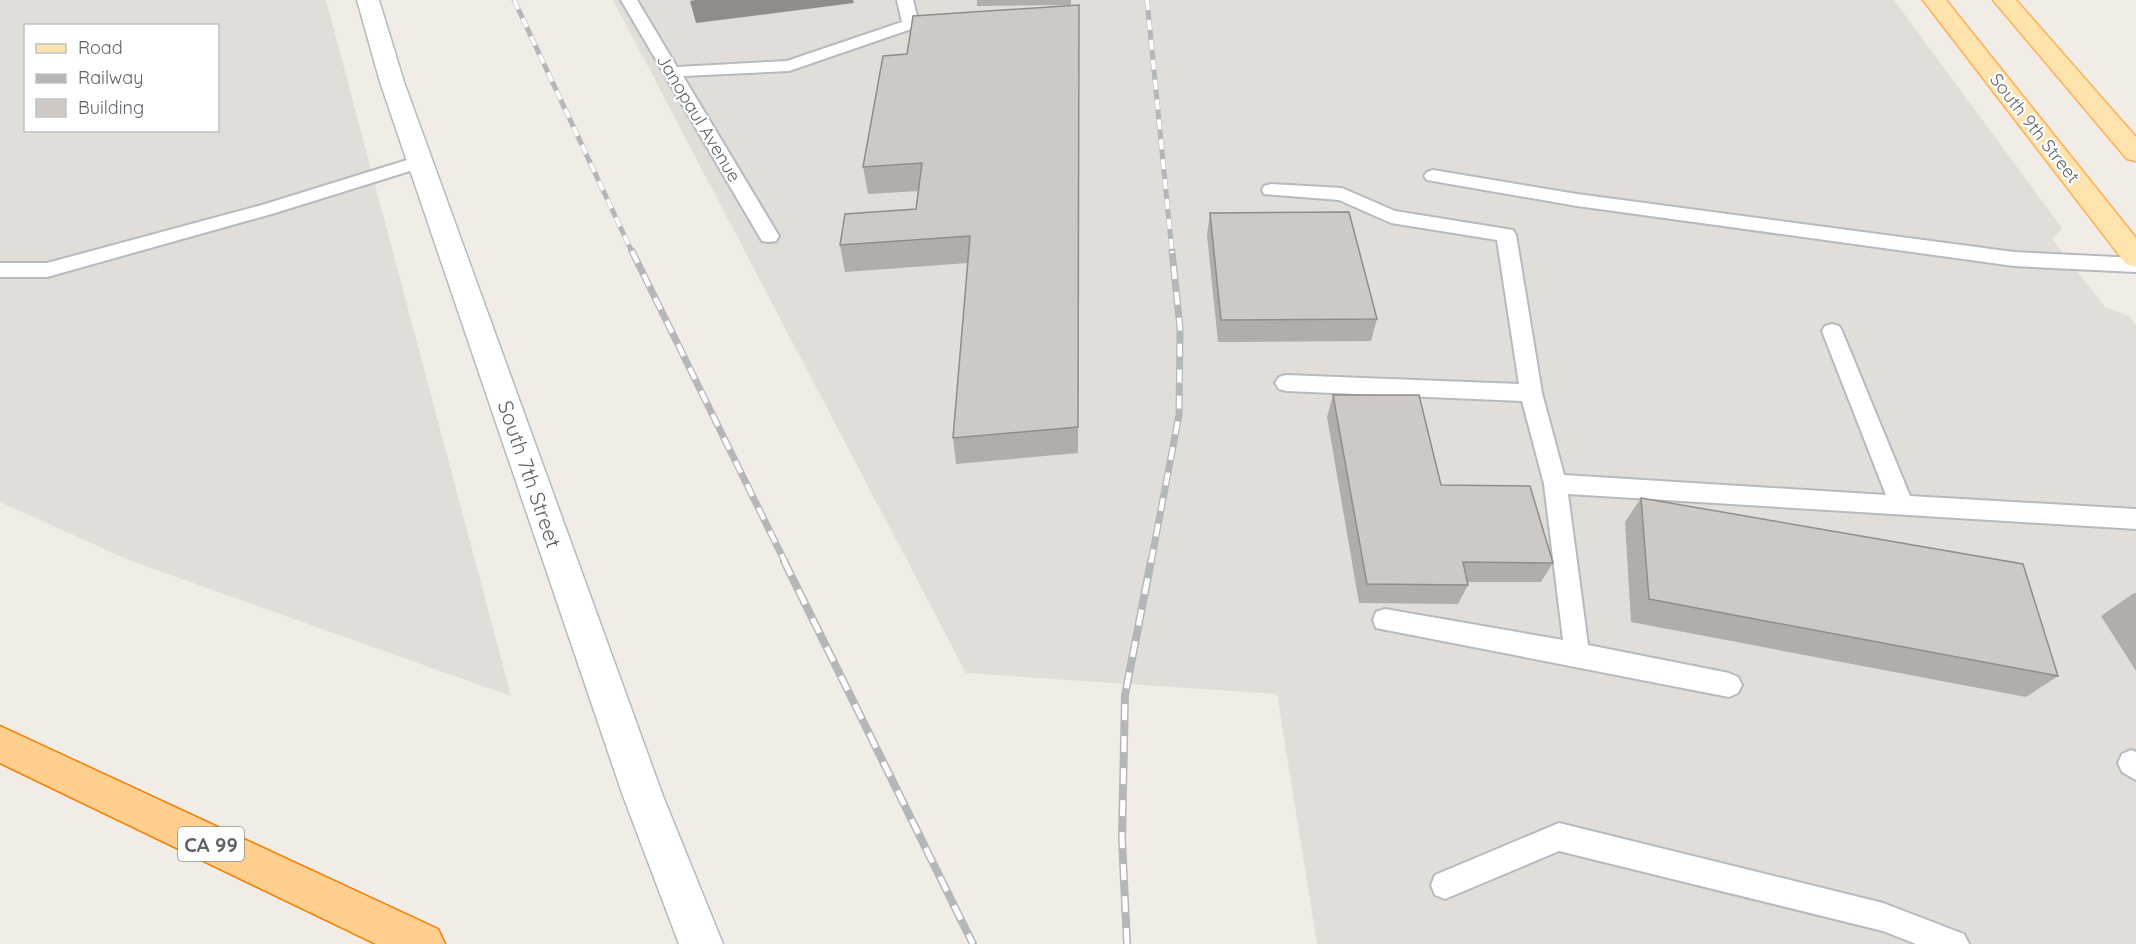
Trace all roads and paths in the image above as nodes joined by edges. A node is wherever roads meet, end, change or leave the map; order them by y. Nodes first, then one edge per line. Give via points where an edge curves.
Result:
1 (368, 0) edge
2 (629, 0) edge
3 (905, 0) edge
4 (1934, 0) edge
5 (2004, 0) edge
6 (672, 72) junction
7 (2136, 153) edge
8 (420, 162) junction
9 (1433, 176) dead end
10 (1271, 190) dead end
11 (769, 236) dead end
12 (2136, 257) edge
13 (2136, 265) edge
14 (0, 270) edge
15 (1832, 331) dead end
16 (1286, 383) dead end
17 (1531, 393) junction
18 (1555, 484) junction
19 (1902, 505) junction
20 (2136, 519) edge
21 (1385, 620) dead end
22 (1577, 654) junction
23 (1729, 685) dead end
24 (0, 744) edge
25 (1446, 885) dead end
26 (423, 944) edge
27 (701, 944) edge
28 (1954, 944) edge

1 - 8 street, South 7th Street
2 - 6 lane, Janopaul Avenue
3 - 6 lane via 911,24 789,66
4 - 12 main road, South 9th Street
5 - 7 main road
6 - 11 lane, Janopaul Avenue
8 - 14 lane via 47,270
8 - 27 street, South 7th Street via 643,796
9 - 13 lane via 1577,200 2014,259
10 - 17 lane via 1342,194 1391,217 1506,235
15 - 19 lane
16 - 17 lane
17 - 18 lane
18 - 19 lane
18 - 22 lane
19 - 20 lane
21 - 22 lane
22 - 23 lane
24 - 26 highway, CA 99
25 - 28 lane via 1559,837 1883,917

